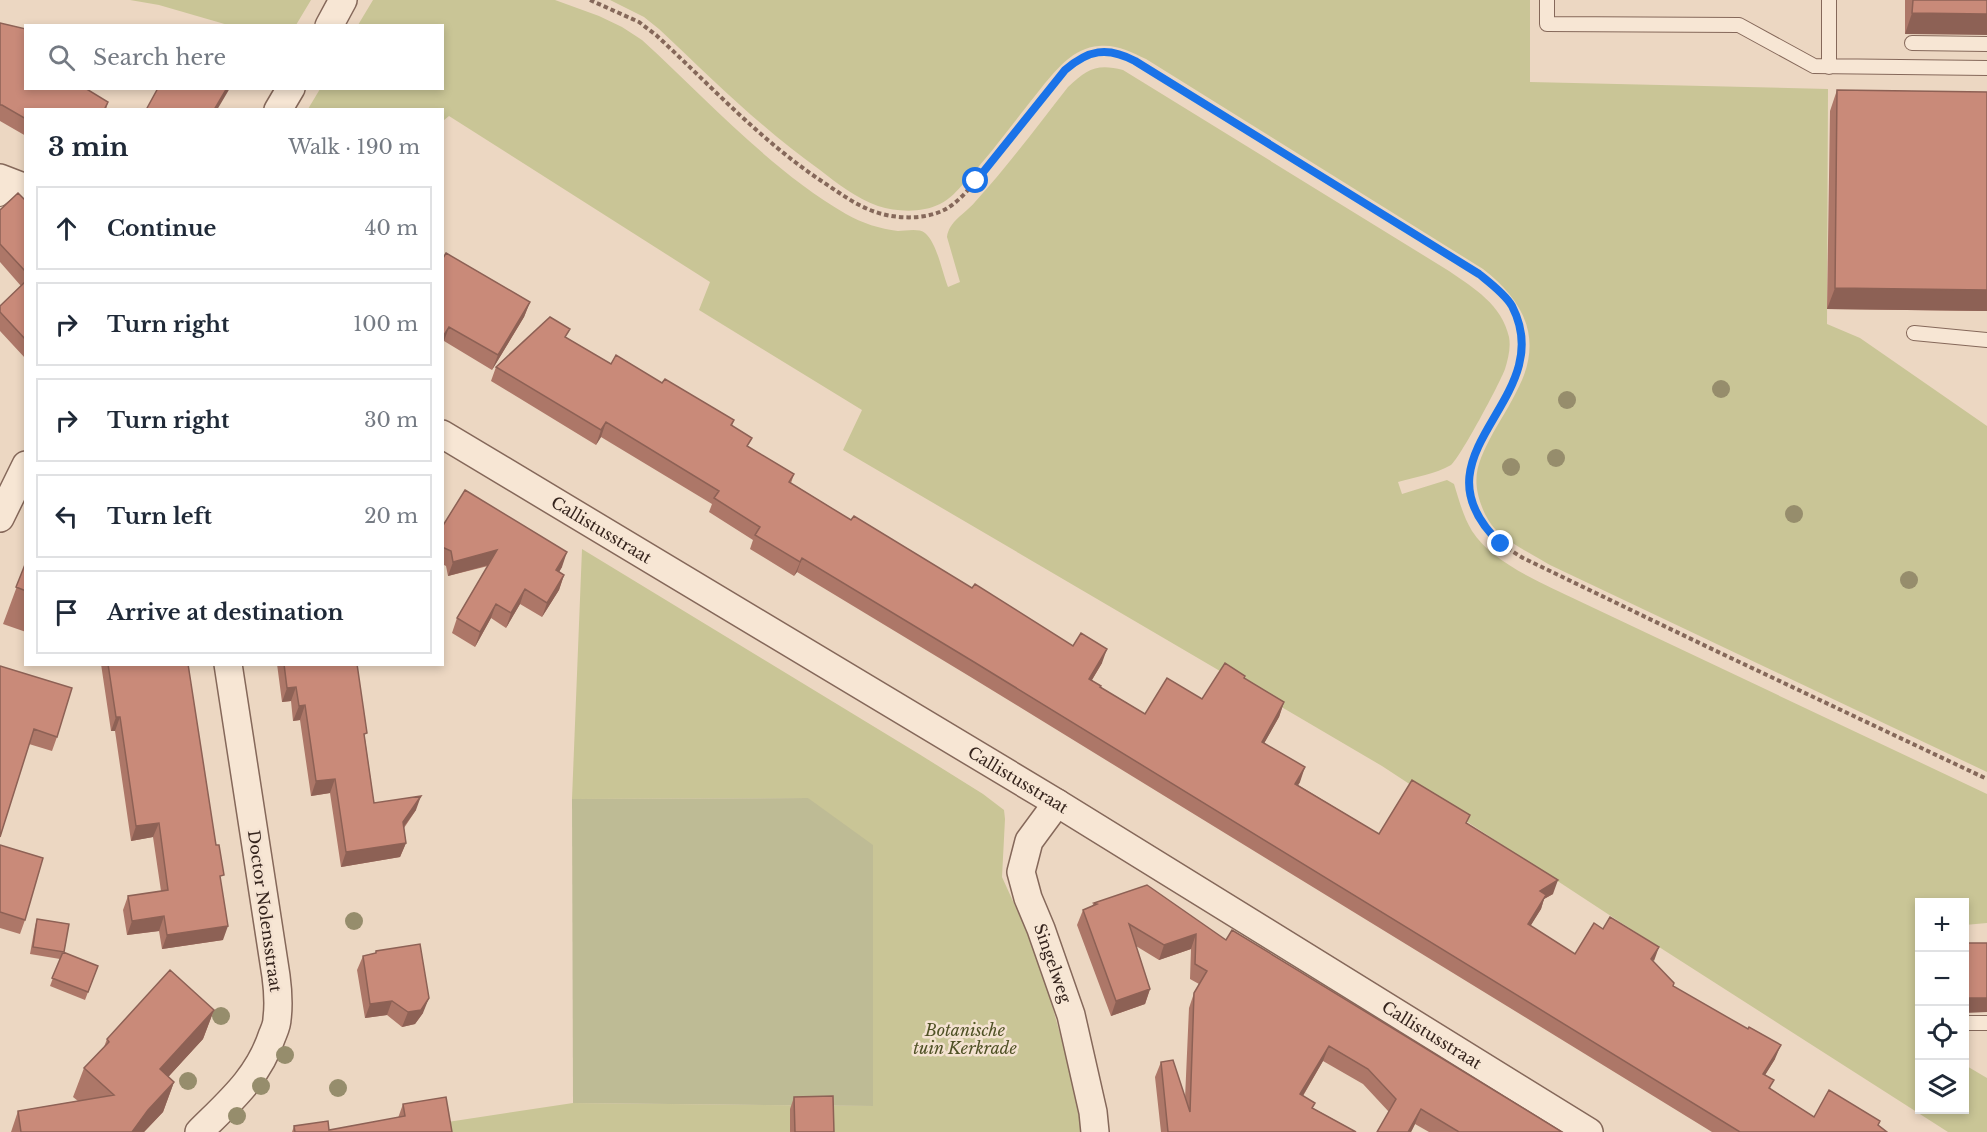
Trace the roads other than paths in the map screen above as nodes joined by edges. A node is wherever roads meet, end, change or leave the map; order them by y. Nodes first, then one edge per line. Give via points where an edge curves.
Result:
1 (343, 0) edge
2 (1547, 0) edge
3 (1829, 0) edge
4 (330, 24) edge
5 (1912, 44) dead end
6 (1987, 44) edge
7 (1829, 67) junction
8 (1987, 68) edge
9 (290, 90) edge
10 (279, 108) edge
11 (1914, 333) dead end
12 (1987, 340) edge
13 (444, 435) edge
14 (24, 468) edge
15 (3, 503) edge
16 (228, 666) edge
17 (1057, 803) junction
18 (1969, 1023) edge
19 (1987, 1023) edge
20 (199, 1132) edge
21 (1095, 1132) edge
22 (1589, 1132) edge

1 - 4 street
2 - 7 lane via 1547,24 1739,25 1814,66
3 - 7 lane
5 - 6 lane
7 - 8 lane
9 - 10 street
11 - 12 lane
13 - 17 street, Callistusstraat
14 - 15 street
16 - 20 street, Doctor Nolensstraat via 276,976 277,1021 248,1082
17 - 21 street, Singelweg via 1029,841 1021,872 1071,1015
17 - 22 street, Callistusstraat
18 - 19 lane

